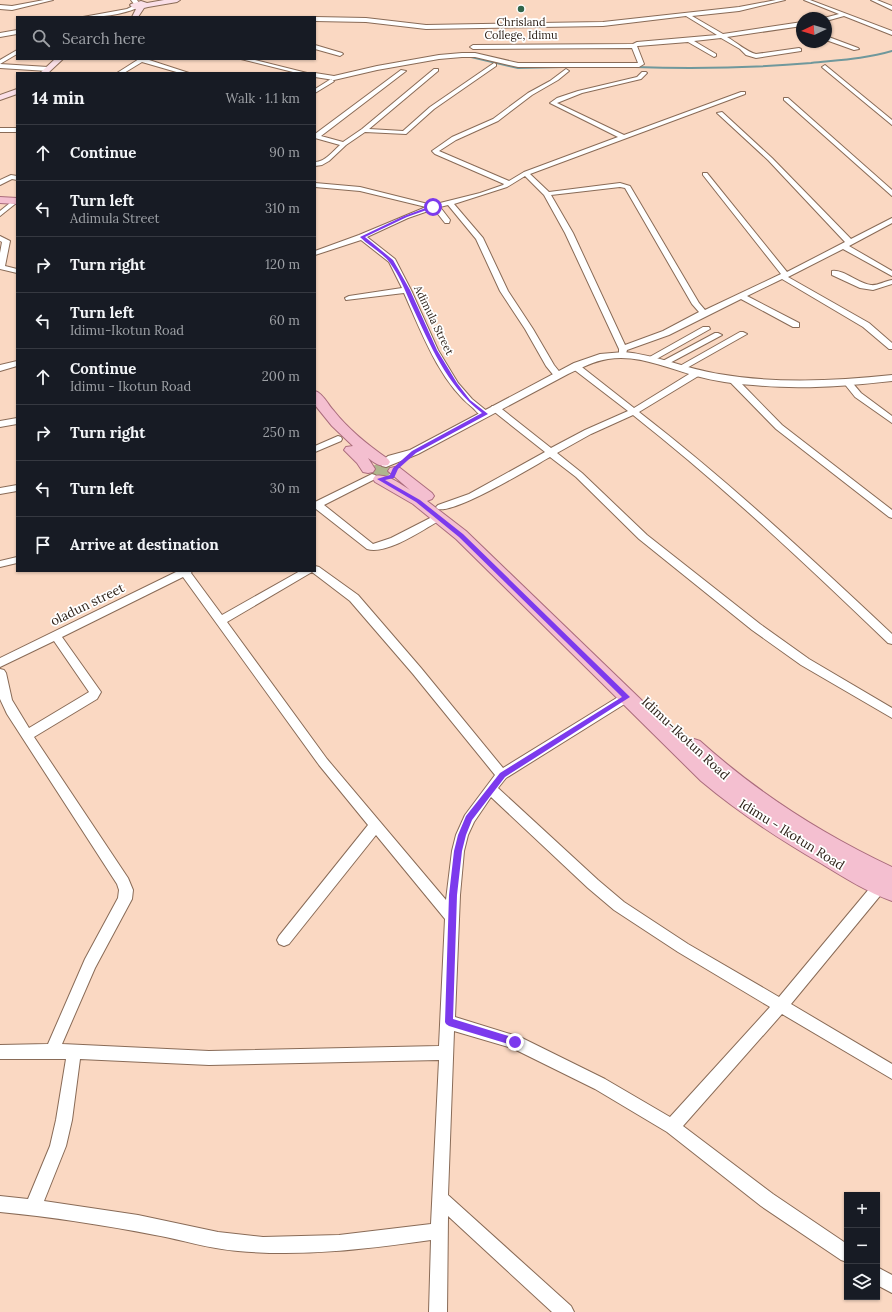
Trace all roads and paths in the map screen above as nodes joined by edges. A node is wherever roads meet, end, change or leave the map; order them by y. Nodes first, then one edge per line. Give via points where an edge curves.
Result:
1 (51, 0) edge
2 (163, 0) edge
3 (177, 0) edge
4 (783, 0) edge
5 (806, 0) edge
6 (873, 0) edge
7 (139, 5) edge
8 (0, 8) edge
9 (892, 8) edge
10 (687, 15) junction
11 (844, 15) junction
12 (92, 16) edge
13 (129, 16) edge
14 (134, 16) edge
15 (832, 18) edge
16 (316, 19) edge
17 (794, 26) edge
18 (16, 32) edge
19 (892, 33) edge
20 (721, 35) junction
21 (0, 36) edge
22 (689, 40) junction
23 (832, 40) edge
24 (634, 46) junction
25 (316, 47) edge
26 (473, 47) dead end
27 (856, 49) dead end
28 (799, 50) dead end
29 (16, 53) edge
30 (340, 54) dead end
31 (714, 55) dead end
32 (58, 60) edge
33 (64, 60) edge
34 (140, 60) edge
35 (145, 60) edge
36 (248, 60) edge
37 (494, 65) dead end
38 (1, 66) edge
39 (825, 67) dead end
40 (436, 70) dead end
41 (403, 71) dead end
42 (48, 72) edge
43 (122, 72) edge
44 (183, 72) edge
45 (300, 72) edge
46 (566, 72) dead end
47 (644, 73) dead end
48 (316, 75) edge
49 (331, 79) junction
50 (316, 90) edge
51 (16, 91) edge
52 (743, 93) dead end
53 (16, 94) edge
54 (0, 98) edge
55 (786, 99) dead end
56 (0, 102) edge
57 (720, 113) dead end
58 (892, 123) edge
59 (0, 130) edge
60 (16, 130) edge
61 (364, 130) junction
62 (316, 136) edge
63 (623, 137) junction
64 (344, 144) junction
65 (316, 164) edge
66 (526, 173) junction
67 (705, 174) dead end
68 (16, 178) edge
69 (0, 183) edge
70 (508, 183) junction
71 (316, 185) edge
72 (547, 194) junction
73 (892, 194) edge
74 (0, 200) edge
75 (16, 202) edge
76 (450, 203) junction
77 (0, 204) edge
78 (434, 206) junction
79 (0, 214) edge
80 (892, 220) edge
81 (447, 222) dead end
82 (362, 237) junction
83 (0, 238) edge
84 (846, 244) junction
85 (316, 253) edge
86 (0, 266) edge
87 (16, 270) edge
88 (835, 273) dead end
89 (892, 274) edge
90 (784, 276) junction
91 (892, 282) edge
92 (407, 290) junction
93 (741, 296) junction
94 (349, 298) dead end
95 (704, 313) junction
96 (796, 325) dead end
97 (706, 329) dead end
98 (743, 334) dead end
99 (718, 335) dead end
100 (892, 347) edge
101 (623, 352) junction
102 (650, 359) junction
103 (663, 362) junction
104 (16, 363) edge
105 (575, 366) junction
106 (682, 367) junction
107 (0, 368) edge
108 (696, 373) junction
109 (558, 375) junction
110 (892, 378) edge
111 (734, 380) junction
112 (847, 382) junction
113 (316, 396) edge
114 (495, 408) junction
115 (633, 412) junction
116 (316, 413) edge
117 (485, 414) junction
118 (892, 420) edge
119 (16, 421) edge
120 (0, 424) edge
121 (338, 438) junction
122 (316, 449) edge
123 (549, 452) junction
124 (383, 470) junction
125 (16, 488) edge
126 (0, 491) edge
127 (317, 506) edge
128 (440, 512) junction
129 (892, 515) edge
130 (16, 560) edge
131 (0, 564) edge
132 (316, 571) edge
133 (186, 572) edge
134 (306, 572) edge
135 (221, 621) junction
136 (55, 635) junction
137 (892, 640) edge
138 (0, 663) edge
139 (0, 672) edge
140 (627, 697) junction
141 (892, 714) edge
142 (27, 735) junction
143 (502, 775) junction
144 (491, 789) junction
145 (376, 825) junction
146 (888, 885) edge
147 (453, 918) junction
148 (284, 940) dead end
149 (780, 1006) junction
150 (449, 1022) junction
151 (52, 1051) junction
152 (0, 1052) edge
153 (74, 1052) junction
154 (447, 1053) junction
155 (892, 1072) edge
156 (672, 1127) junction
157 (440, 1198) junction
158 (0, 1204) edge
159 (32, 1207) junction
160 (440, 1231) junction
161 (844, 1252) edge
162 (880, 1277) edge
163 (892, 1285) edge
164 (438, 1312) edge
165 (565, 1312) edge

1 - 8 street
2 - 7 main road
3 - 7 main road
4 - 10 street via 739,9
5 - 11 street
6 - 9 street
7 - 12 street via 128,10
7 - 13 main road
7 - 14 main road
10 - 16 street via 603,24 426,27 366,20
10 - 20 street
11 - 15 street
11 - 19 street
17 - 20 street
18 - 21 street
20 - 22 street
20 - 28 street via 752,56
22 - 24 street
22 - 31 street
23 - 27 street
24 - 26 street
24 - 49 street via 640,65 518,65 475,55 462,55 377,68
25 - 30 street
29 - 38 street
32 - 42 main road
33 - 42 main road
34 - 43 street
35 - 44 street
36 - 45 street
37 - 61 street via 432,108 404,134
38 - 42 street
39 - 58 street
40 - 61 street
41 - 62 street
46 - 70 street via 558,80 531,94 492,123 467,133 435,151
47 - 63 street via 639,78 575,94 553,104
48 - 49 street
49 - 50 street
51 - 54 main road
52 - 63 street
53 - 56 main road
55 - 73 street
57 - 84 street via 770,159
59 - 60 street
61 - 64 street
62 - 64 street
63 - 66 street
64 - 65 street via 327,160
66 - 70 street
66 - 72 street
67 - 90 street
68 - 69 street via 11,177
70 - 76 street
71 - 78 street via 338,185 383,192
72 - 95 street via 620,184 628,187 696,304
72 - 101 street via 569,233
74 - 75 main road
75 - 77 main road
75 - 79 street
76 - 78 street
76 - 109 street via 479,238 504,290
78 - 81 street
78 - 82 street
80 - 84 street
82 - 85 street
82 - 92 street, Adimula Street via 392,261
83 - 86 street via 6,241
84 - 89 street
84 - 90 street
86 - 87 street
88 - 91 street via 873,288
90 - 93 street
90 - 100 street via 860,322
92 - 94 street
92 - 117 street, Adimula Street via 434,350 455,384 469,401
93 - 95 street
93 - 96 street
95 - 101 street
97 - 102 street
98 - 106 street
99 - 103 street
101 - 102 street
101 - 105 street
102 - 103 street
103 - 106 street
104 - 107 street
105 - 109 street
105 - 115 street
106 - 108 street
108 - 111 street
108 - 115 street
109 - 114 street
110 - 112 street
111 - 112 street via 791,385
111 - 129 street via 779,427
112 - 118 street via 858,395
113 - 124 main road, Idimu-Ikotun Road via 332,420 371,455
114 - 117 street
114 - 123 street
115 - 123 street
115 - 137 street via 670,440 786,540
116 - 121 main road, Idimu-Ikotun Road
117 - 124 street
119 - 120 street
121 - 122 street
121 - 124 main road, Idimu-Ikotun Road via 362,460
123 - 128 street
123 - 141 street via 593,488 643,537 756,627 805,662
124 - 127 street
124 - 128 main road, Idimu-Ikotun Road
125 - 126 street
127 - 128 street via 375,548 398,539
128 - 140 main road, Idimu - Ikotun Road
128 - 146 main road, Idimu-Ikotun Road via 488,549 642,698 742,789 815,838 862,863
130 - 131 street
132 - 143 street via 354,598
133 - 135 street
133 - 136 street, oladun street
134 - 135 street
135 - 145 street via 323,762
136 - 138 street, oladun street
136 - 142 street via 95,692 93,696
139 - 142 street via 6,700
140 - 143 street
140 - 146 main road, Idimu - Ikotun Road via 708,776 739,802 778,829
142 - 151 street via 126,890 126,899 90,964
143 - 144 street
144 - 147 street via 469,818 462,835 458,851
144 - 149 street via 619,906
145 - 147 street
145 - 148 street
146 - 149 street
147 - 150 street
149 - 155 street
149 - 156 street
150 - 154 street
150 - 156 street via 515,1042 538,1052 600,1084
151 - 152 street
151 - 153 street
153 - 154 street via 208,1058
153 - 159 street via 58,1146
154 - 157 street
156 - 161 street via 767,1200
157 - 160 street
157 - 165 street
158 - 159 street
159 - 160 street via 250,1244 357,1242
160 - 164 street
162 - 163 street

